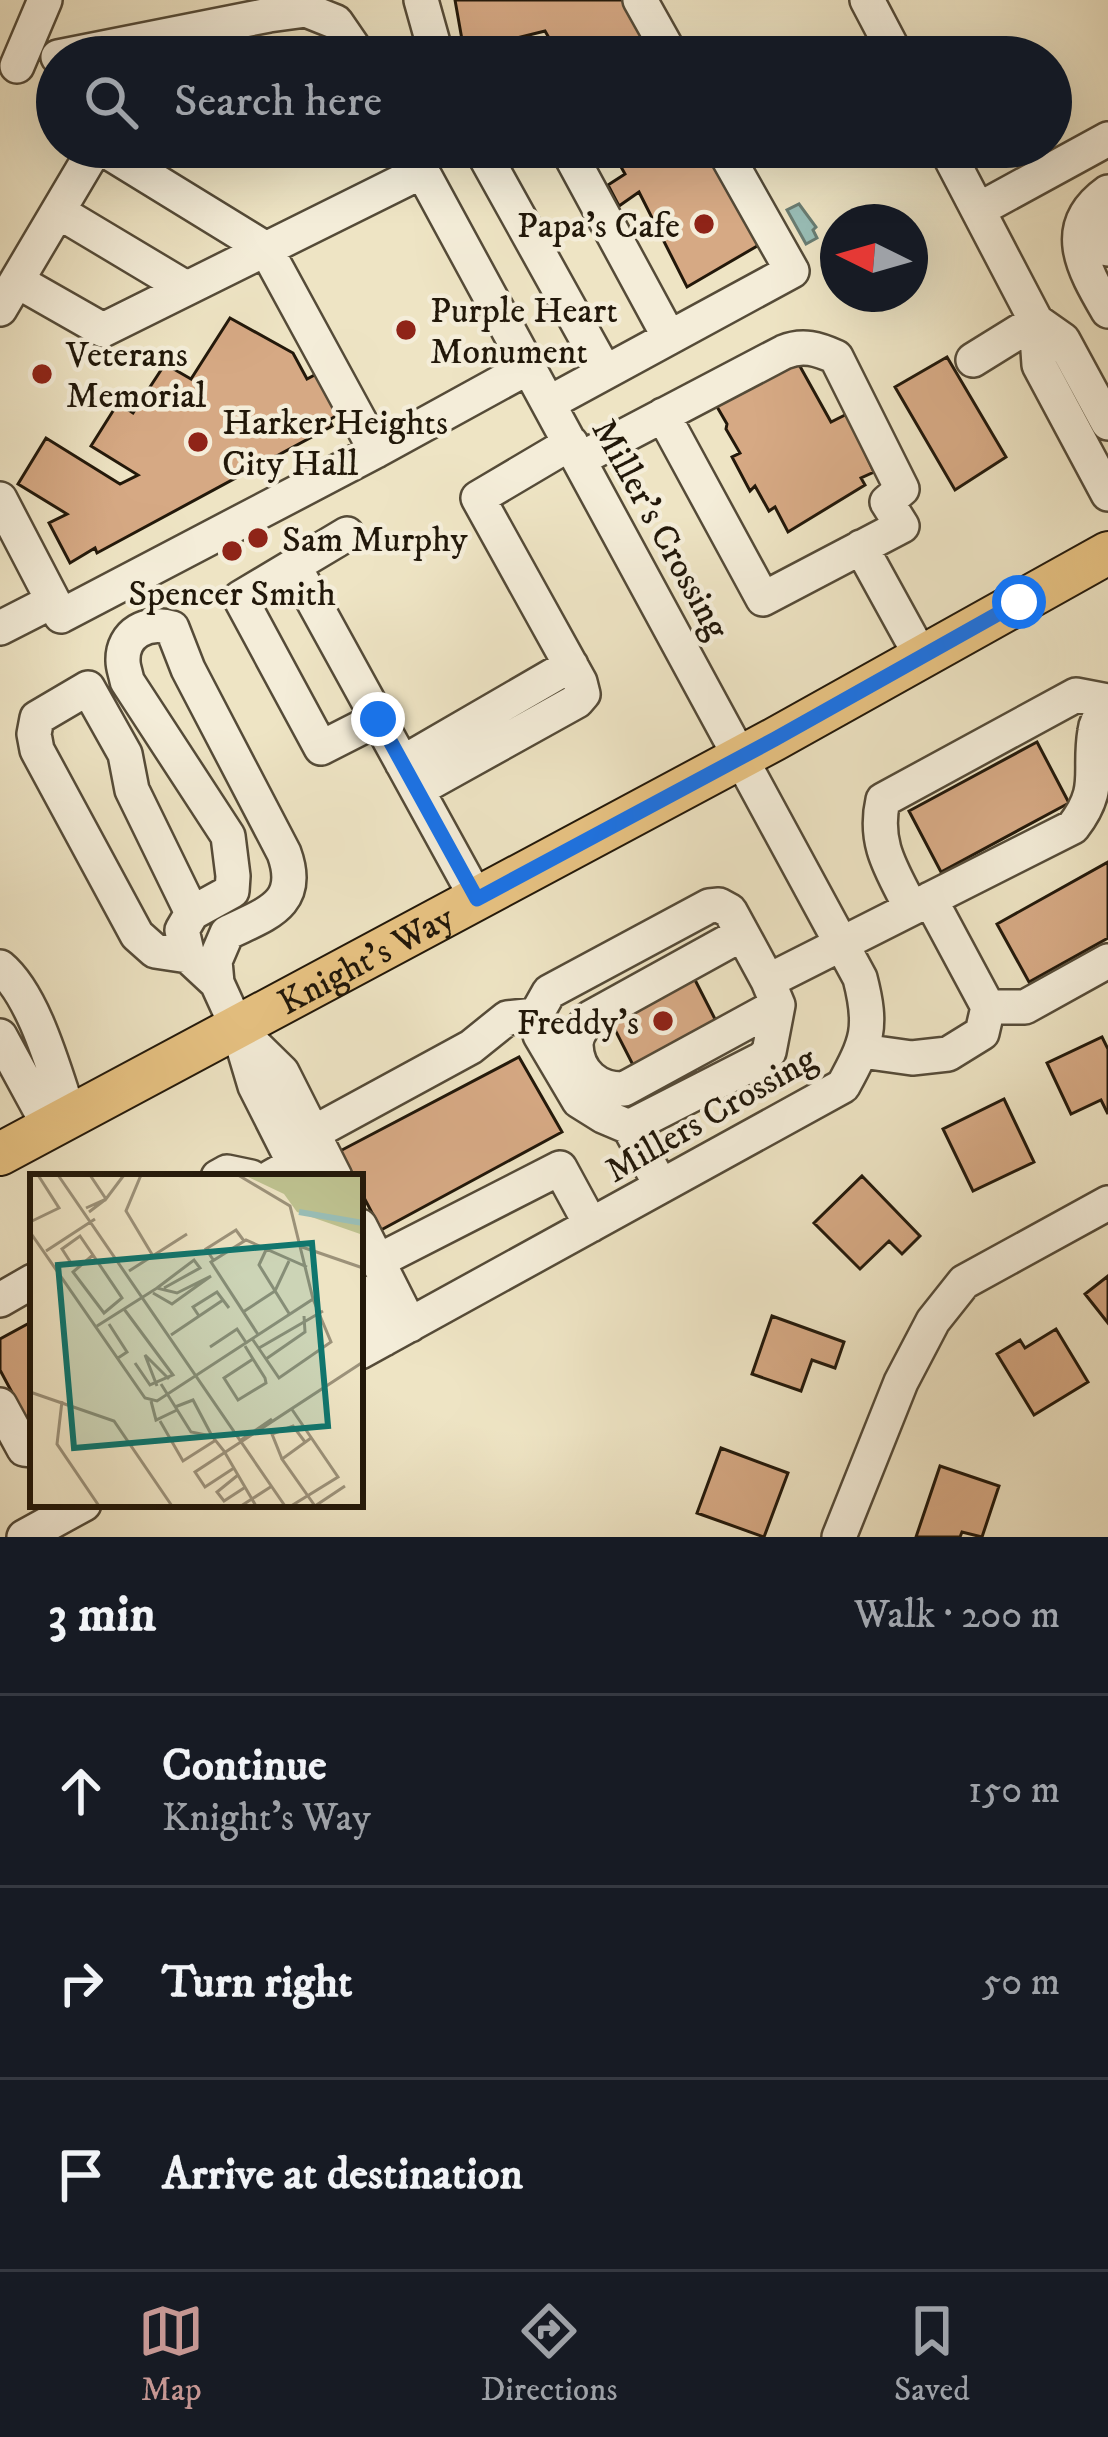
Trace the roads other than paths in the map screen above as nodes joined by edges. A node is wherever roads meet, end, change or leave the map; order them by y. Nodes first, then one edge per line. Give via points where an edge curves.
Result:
1 (45, 0) edge
2 (421, 0) edge
3 (640, 0) edge
4 (867, 0) edge
5 (348, 11) edge
6 (191, 36) edge
7 (431, 36) edge
8 (660, 36) edge
9 (886, 36) edge
10 (8, 68) edge
11 (1108, 139) edge
12 (1072, 159) edge
13 (85, 168) edge
14 (132, 168) edge
15 (401, 168) edge
16 (421, 168) edge
17 (492, 168) edge
18 (577, 168) edge
19 (734, 168) edge
20 (955, 168) edge
21 (1055, 168) edge
22 (1108, 192) edge
23 (978, 210) junction
24 (59, 212) junction
25 (1108, 218) edge
26 (1108, 248) edge
27 (266, 250) junction
28 (186, 288) junction
29 (9, 295) edge
30 (1108, 311) edge
31 (1036, 321) junction
32 (669, 337) junction
33 (973, 360) dead end
34 (529, 367) junction
35 (605, 372) junction
36 (549, 403) junction
37 (664, 415) junction
38 (1108, 422) edge
39 (376, 451) junction
40 (576, 451) junction
41 (1108, 494) edge
42 (0, 499) edge
43 (347, 534) dead end
44 (860, 548) junction
45 (1108, 553) edge
46 (294, 566) junction
47 (53, 601) junction
48 (0, 628) edge
49 (922, 658) junction
50 (1108, 703) edge
51 (378, 719) junction
52 (743, 757) junction
53 (410, 777) junction
54 (1101, 792) edge
55 (477, 899) junction
56 (921, 903) junction
57 (192, 913) junction
58 (742, 934) junction
59 (842, 943) junction
60 (188, 956) junction
61 (1108, 961) edge
62 (0, 968) edge
63 (217, 983) junction
64 (773, 993) junction
65 (988, 1007) junction
66 (536, 1016) junction
67 (238, 1029) junction
68 (0, 1036) edge
69 (862, 1051) junction
70 (60, 1122) junction
71 (629, 1127) junction
72 (313, 1133) junction
73 (0, 1154) edge
74 (289, 1173) edge
75 (334, 1174) edge
76 (661, 1186) junction
77 (1108, 1203) edge
78 (591, 1225) junction
79 (363, 1232) edge
80 (378, 1261) junction
81 (30, 1283) edge
82 (363, 1298) edge
83 (0, 1300) edge
84 (385, 1339) edge
85 (0, 1405) edge
86 (30, 1450) edge
87 (79, 1507) edge
88 (24, 1537) edge
89 (839, 1537) edge

1 - 10 street
2 - 7 street
3 - 8 street
4 - 9 street
5 - 6 street via 306,10
11 - 12 street
13 - 24 street
14 - 27 street
15 - 27 street
16 - 34 street, Miller's Crossing
17 - 35 street
18 - 32 street
19 - 32 street via 792,271
20 - 23 street
21 - 23 street
22 - 30 street via 1088,206 1079,234 1086,274
23 - 31 street
24 - 28 street
24 - 29 street
25 - 26 street
27 - 28 street
27 - 39 street
28 - 29 street via 103,330
31 - 33 street
31 - 38 street via 1063,340
31 - 41 street via 1039,365
32 - 35 street
34 - 36 street, Miller's Crossing
34 - 39 street
35 - 36 street
36 - 40 street, Miller's Crossing
37 - 40 street
37 - 44 street via 763,599
37 - 44 street via 797,346 836,357 902,489 887,502 902,526
39 - 47 street via 61,616
40 - 52 street, Miller's Crossing
40 - 53 street via 478,498 571,664
42 - 47 street
43 - 46 street
44 - 49 street
45 - 49 main road, Knight's Way
46 - 51 street
46 - 51 street via 240,598 321,748
47 - 48 street
49 - 52 main road, Knight's Way
50 - 54 street via 1095,726
50 - 56 street via 1076,695 883,800 882,849
51 - 53 street
52 - 55 main road, Knight's Way
52 - 59 street, Millers Crossing
53 - 55 street
54 - 56 street via 1073,826
55 - 67 main road, Knight's Way
56 - 59 street
56 - 65 street
57 - 60 street via 182,930
57 - 60 street via 88,688 37,718 37,750 137,935 155,951
57 - 63 street via 232,891 229,836 127,681 122,657 143,626 172,628 291,872 273,910 227,933 215,961
58 - 64 street
58 - 64 street via 590,1018 576,1045 583,1066 595,1084 624,1089
58 - 66 street via 730,911 709,906 549,992
59 - 64 street
59 - 69 street, Millers Crossing via 869,1015
60 - 63 street
61 - 65 street via 1025,1006
62 - 70 street via 43,1036
63 - 67 street
64 - 71 street via 763,1059
65 - 69 street via 982,1033 948,1054
66 - 71 street via 579,1101
66 - 72 street via 507,1018 471,1047
67 - 70 main road, Knight's Way
67 - 72 street via 282,1072
67 - 74 street
68 - 70 street
69 - 76 street, Millers Crossing via 843,1086
70 - 73 main road, Knight's Way
71 - 76 street
72 - 74 street
72 - 75 street
76 - 78 street, Millers Crossing
77 - 89 street via 964,1282 901,1382
78 - 80 street via 560,1168
78 - 84 street, Millers Crossing
79 - 80 street
80 - 84 street
81 - 83 street
82 - 84 street
85 - 86 street
87 - 88 street

